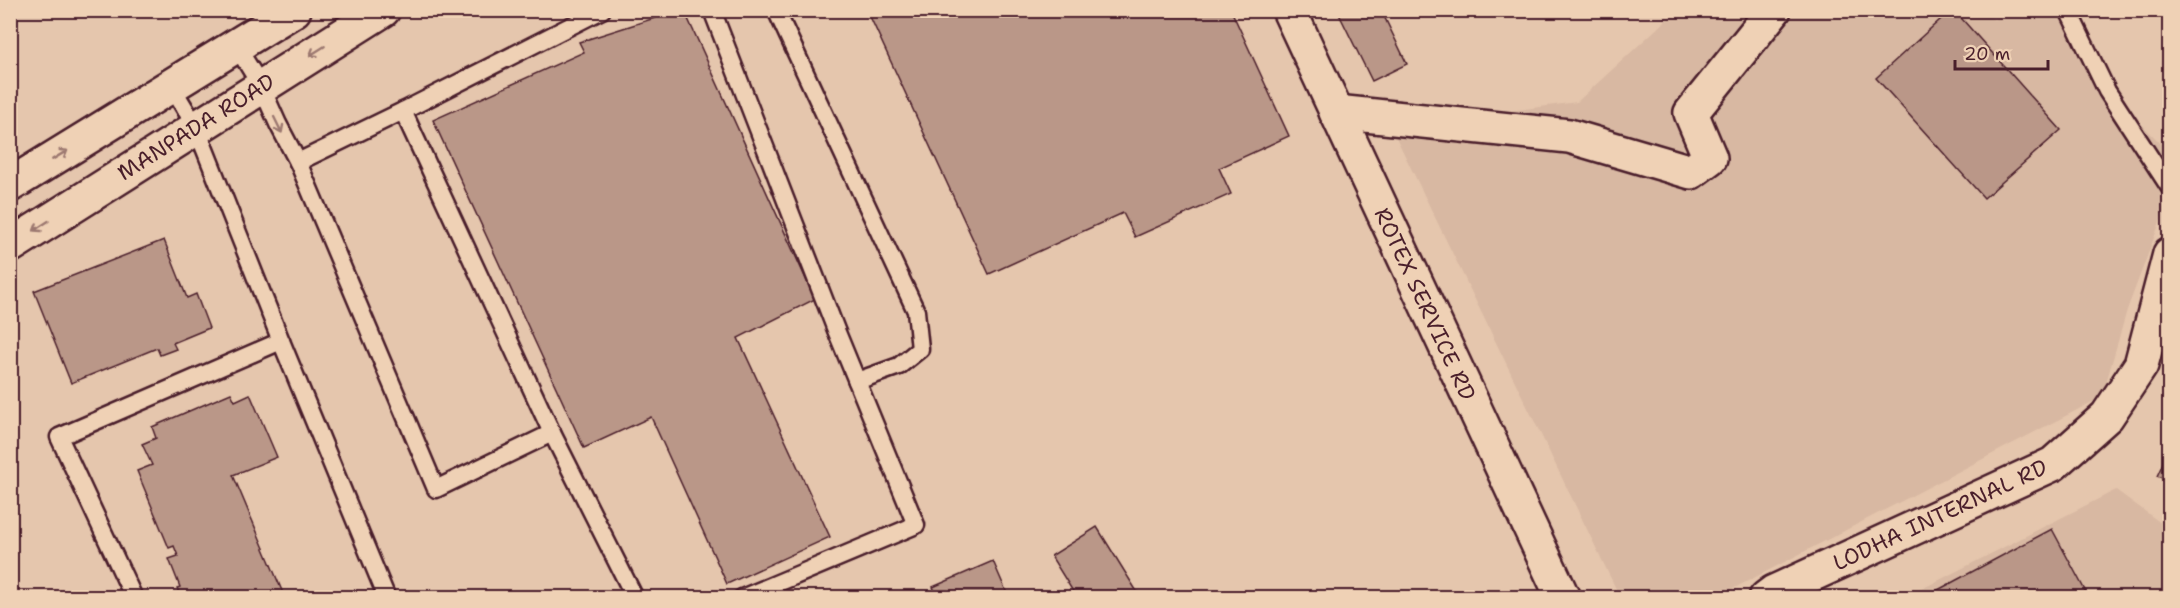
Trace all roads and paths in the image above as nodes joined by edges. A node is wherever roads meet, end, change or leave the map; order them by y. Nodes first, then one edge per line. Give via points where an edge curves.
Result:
1 (294, 10) edge
2 (383, 10) edge
3 (602, 10) edge
4 (712, 10) edge
5 (776, 10) edge
6 (1289, 10) edge
7 (1774, 10) edge
8 (2068, 10) edge
9 (237, 47) junction
10 (261, 86) junction
11 (172, 87) junction
12 (403, 111) junction
13 (1336, 112) junction
14 (196, 127) junction
15 (298, 162) junction
16 (10, 186) edge
17 (2169, 188) edge
18 (10, 246) edge
19 (2169, 254) edge
20 (281, 341) junction
21 (857, 381) junction
22 (552, 433) junction
23 (134, 597) edge
24 (387, 597) edge
25 (635, 597) edge
26 (742, 597) edge
27 (1563, 597) edge
28 (1766, 597) edge

1 - 9 street, MANPADA ROAD
2 -> 10 street, MANPADA ROAD
3 - 12 lane
4 - 21 lane
5 - 21 lane via 916,311 920,349 899,366
6 - 13 street, ROTEX SERVICE RD
7 - 13 street via 1691,113 1710,158 1691,172 1569,136
8 - 17 lane via 2107,91
9 - 10 lane
9 - 11 street, MANPADA ROAD
10 - 14 street, MANPADA ROAD
10 -> 15 lane
11 - 14 lane
16 -> 11 street, MANPADA ROAD
12 - 15 lane
12 - 22 lane
13 - 27 street, ROTEX SERVICE RD
14 -> 18 street, MANPADA ROAD
14 - 20 lane
15 - 22 lane via 436,489
19 - 28 street, LODHA INTERNAL RD via 2141,365 2107,416 2053,464
20 - 23 lane via 59,438
20 - 24 lane
21 - 26 lane via 916,525
22 - 25 lane

